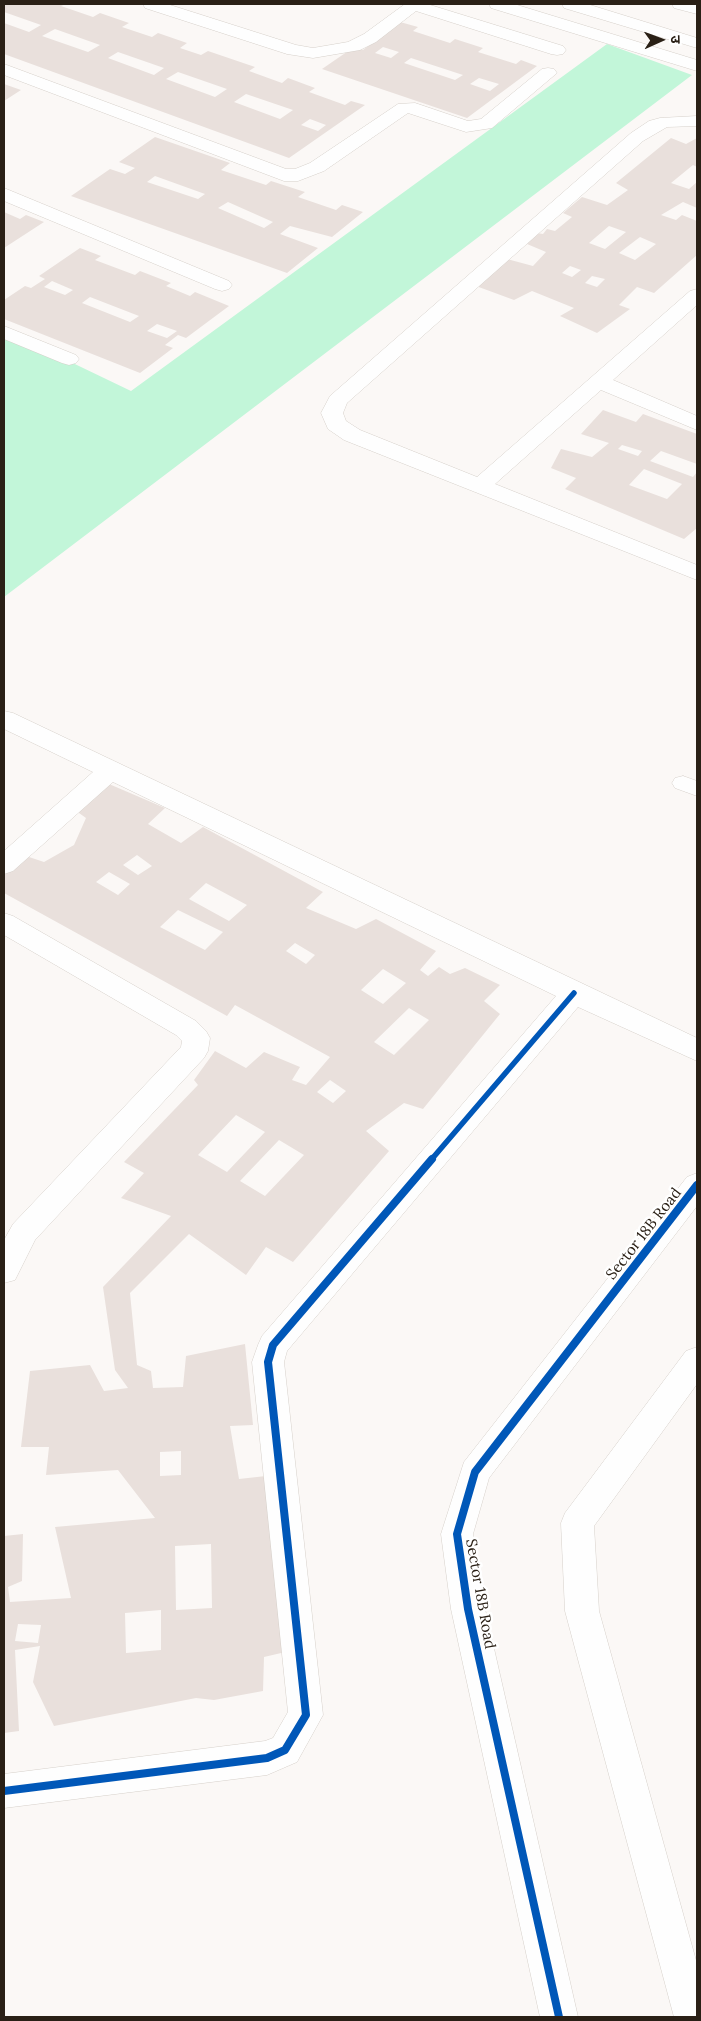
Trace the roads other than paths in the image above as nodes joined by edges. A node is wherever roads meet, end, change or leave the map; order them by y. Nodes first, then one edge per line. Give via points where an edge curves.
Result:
1 (151, 4) edge
2 (497, 4) edge
3 (570, 4) edge
4 (680, 4) edge
5 (414, 5) edge
6 (697, 9) edge
7 (697, 43) edge
8 (557, 50) dead end
9 (697, 66) edge
10 (4, 69) edge
11 (548, 73) dead end
12 (697, 121) edge
13 (4, 194) edge
14 (222, 285) dead end
15 (697, 295) edge
16 (4, 332) edge
17 (69, 359) dead end
18 (599, 381) junction
19 (697, 424) edge
20 (481, 485) junction
21 (697, 574) edge
22 (4, 719) edge
23 (110, 770) junction
24 (4, 865) edge
25 (4, 924) edge
26 (574, 993) junction
27 (697, 1050) edge
28 (697, 1185) edge
29 (4, 1271) edge
30 (697, 1360) edge
31 (4, 1791) edge
32 (559, 2017) edge
33 (693, 2017) edge

1 - 5 street via 293,50 313,53 354,46
2 - 9 street
3 - 7 street
4 - 6 street
5 - 8 street
10 - 11 street via 284,175 298,175 316,167 404,108 414,108 466,127 486,124
12 - 20 street via 666,122 637,136 337,400 332,413 336,424 352,435
13 - 14 street
15 - 18 street
16 - 17 street
18 - 19 street
18 - 20 street
20 - 21 street
22 - 23 street
23 - 24 street
23 - 26 street
25 - 29 street via 186,1028 196,1038 194,1051 24,1232
26 - 27 street
26 - 31 street via 273,1346 268,1362 306,1715 285,1750 267,1758
28 - 32 street, Sector 18B Road via 475,1472 457,1534 468,1609
30 - 33 street via 576,1524 582,1611

